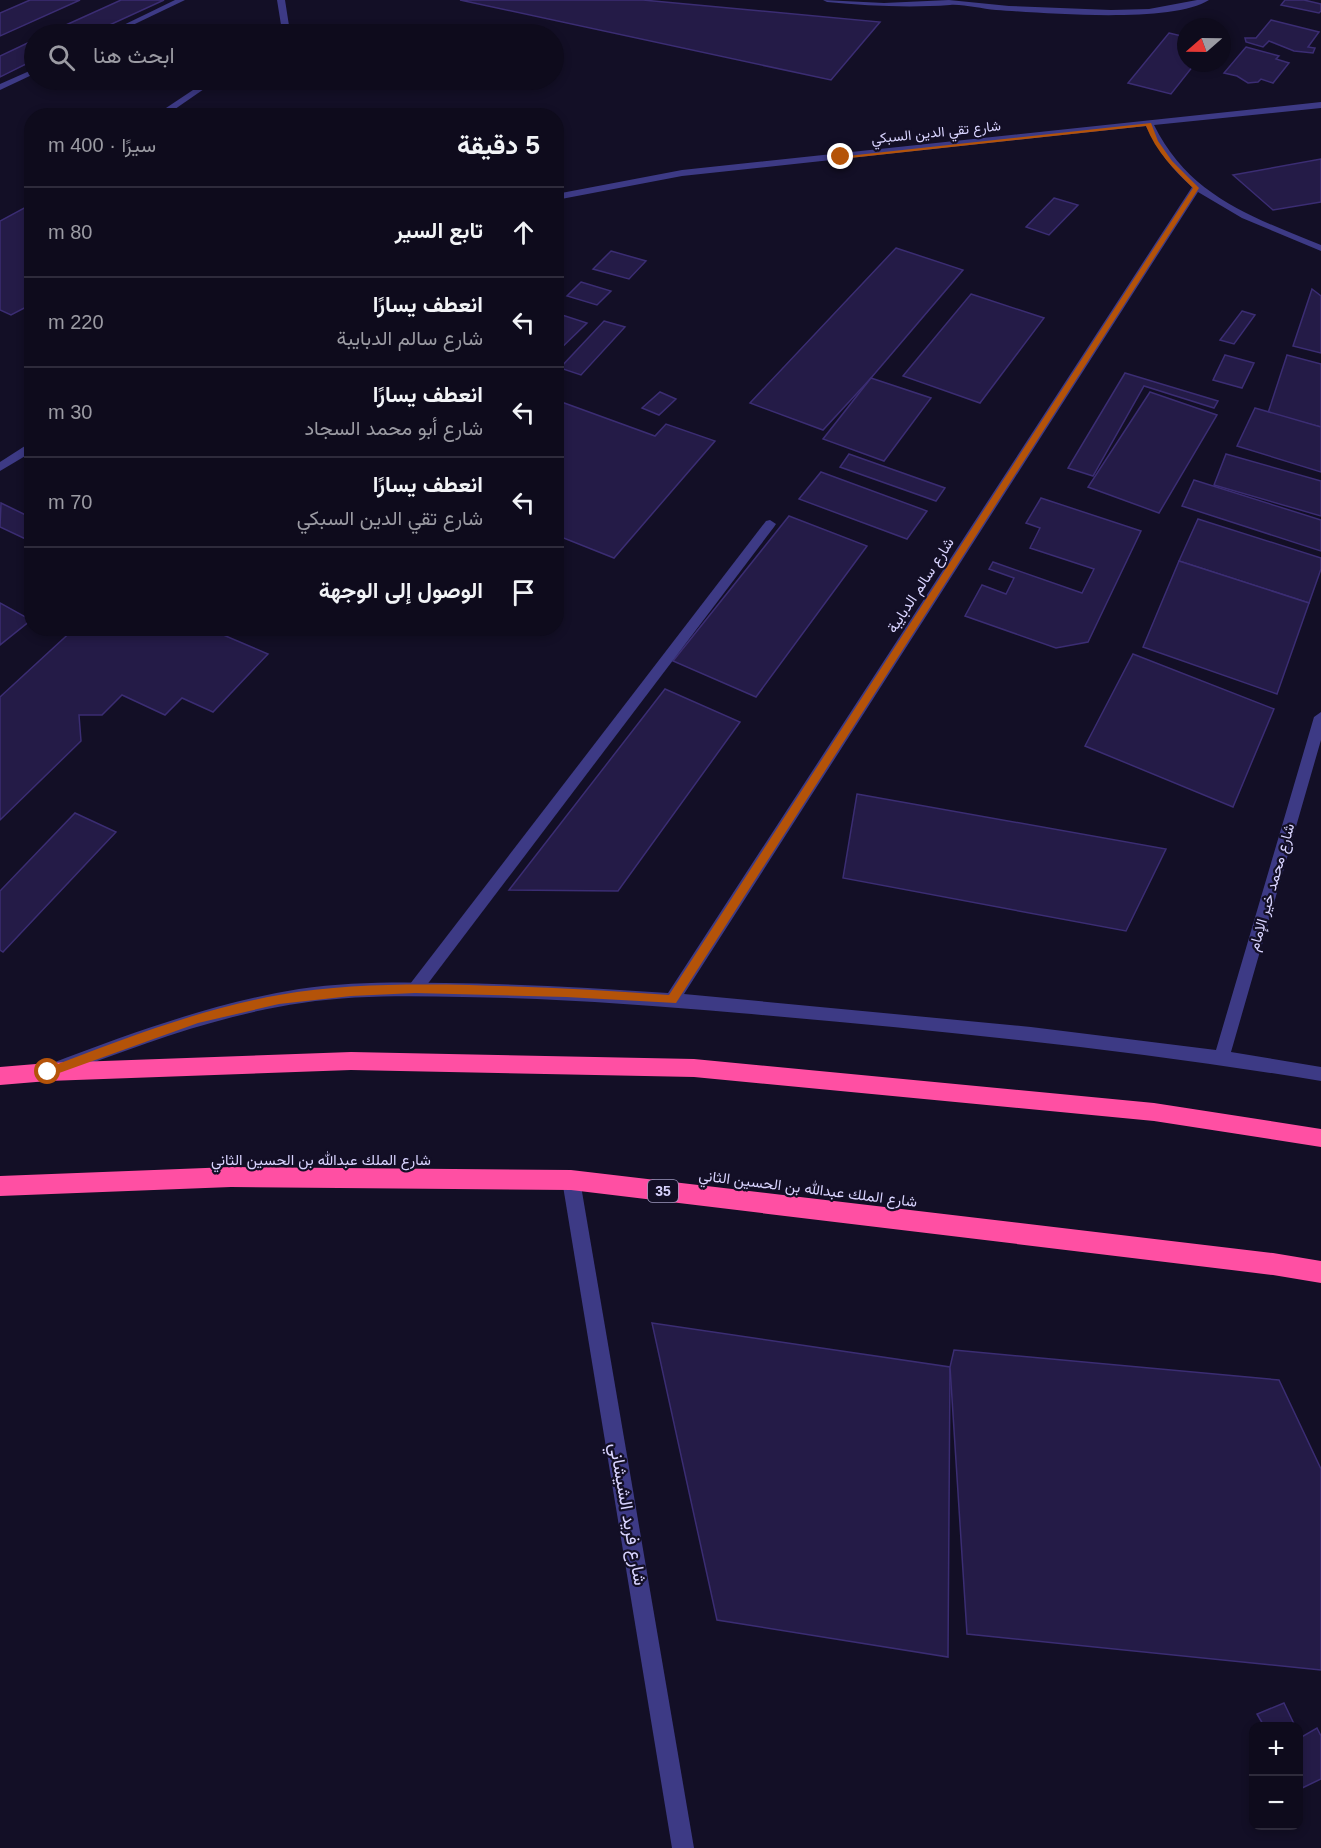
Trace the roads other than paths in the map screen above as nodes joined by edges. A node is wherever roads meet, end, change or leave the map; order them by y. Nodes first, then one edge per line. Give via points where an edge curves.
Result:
1 (181, 0) edge
2 (281, 0) edge
3 (827, 0) edge
4 (935, 0) edge
5 (1205, 0) edge
6 (954, 3) junction
7 (130, 24) edge
8 (284, 24) edge
9 (24, 76) edge
10 (0, 87) edge
11 (198, 90) edge
12 (1321, 107) edge
13 (170, 108) edge
14 (1149, 124) junction
15 (1196, 188) junction
16 (564, 195) edge
17 (1321, 248) edge
18 (24, 452) edge
19 (0, 467) edge
20 (770, 524) dead end
21 (1321, 717) edge
22 (415, 989) junction
23 (672, 1000) junction
24 (1222, 1057) junction
25 (48, 1072) junction
26 (1321, 1074) edge
27 (0, 1076) edge
28 (1321, 1137) edge
29 (571, 1180) junction
30 (0, 1186) edge
31 (1321, 1272) edge
32 (683, 1848) edge

1 - 7 street
2 - 8 street
3 - 6 street via 884,5
4 - 6 street
5 - 6 street via 1175,8 1122,13
9 - 10 street
11 - 13 street
12 - 14 street, شارع تقي الدين السبكي
14 - 15 street via 1170,163
14 - 16 street, شارع تقي الدين السبكي via 682,173
15 - 17 street
15 - 23 street, شارع سالم الدبايبة
18 - 19 street
20 - 22 street
21 - 24 street, شارع محمد خير الإمام
22 - 23 street via 566,992
22 - 25 street via 279,999 198,1018
23 - 24 street via 891,1019
24 - 26 street
25 - 27 highway
25 - 28 highway via 351,1061 694,1068 1154,1112
29 - 30 highway, شارع الملك عبدالله بن الحسين الثاني / 35 via 231,1177
29 - 31 highway, شارع الملك عبدالله بن الحسين الثاني / 35
29 - 32 street, شارع فريد الشيشاني

